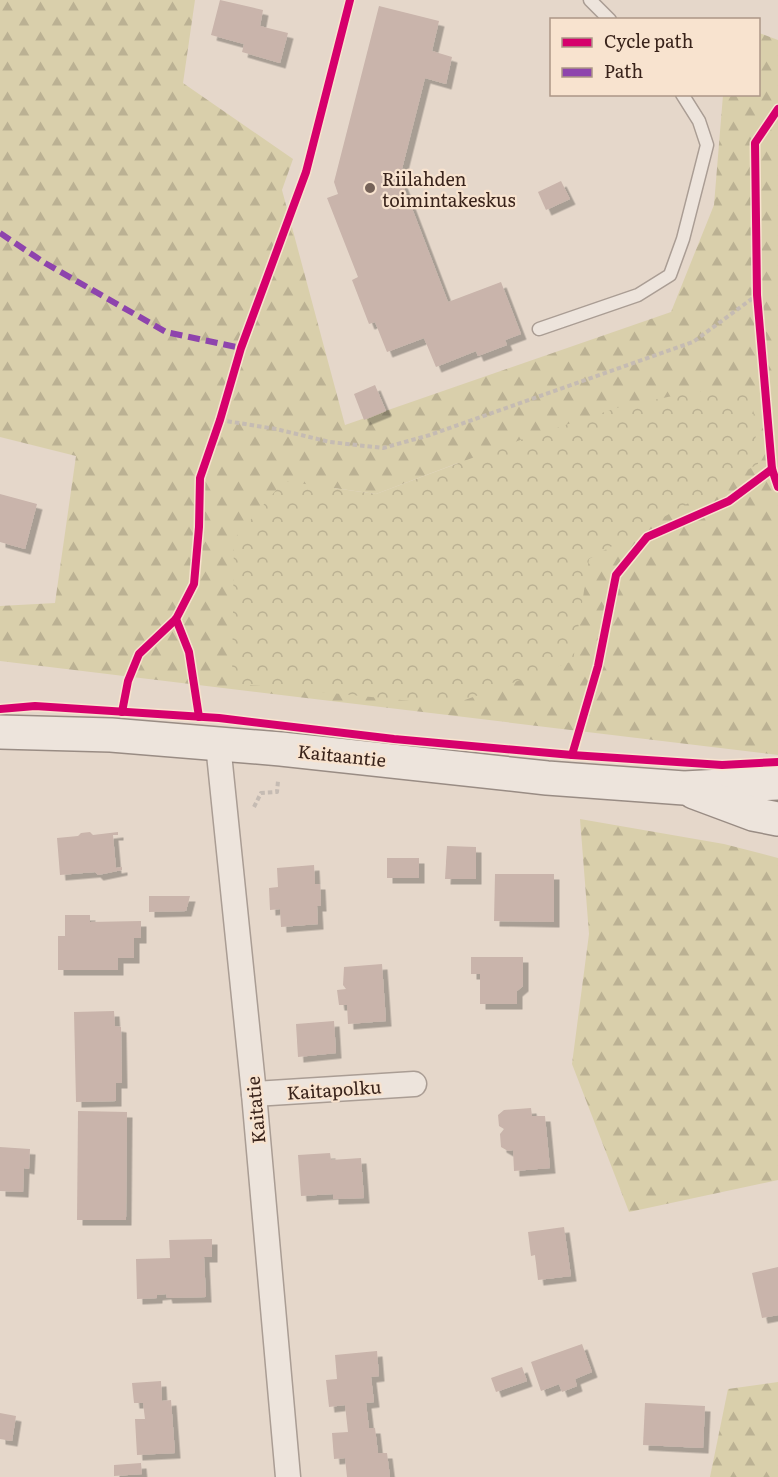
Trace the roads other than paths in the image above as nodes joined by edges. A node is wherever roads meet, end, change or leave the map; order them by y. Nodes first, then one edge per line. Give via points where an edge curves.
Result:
1 (590, 0) edge
2 (608, 18) edge
3 (683, 96) edge
4 (539, 329) dead end
5 (0, 732) edge
6 (218, 744) junction
7 (778, 783) edge
8 (684, 788) junction
9 (778, 819) edge
10 (414, 1084) dead end
11 (254, 1094) junction
12 (288, 1477) edge

1 - 2 lane
3 - 4 lane via 699,121 707,145 670,275 638,295
5 - 6 main road, Kaitaantie via 111,735
6 - 8 main road, Kaitaantie
6 - 11 street, Kaitatie
7 - 8 main road, Kaitaantie
8 - 9 main road, Kaitaantie via 753,814
10 - 11 street, Kaitapolku
11 - 12 street, Kaitatie

